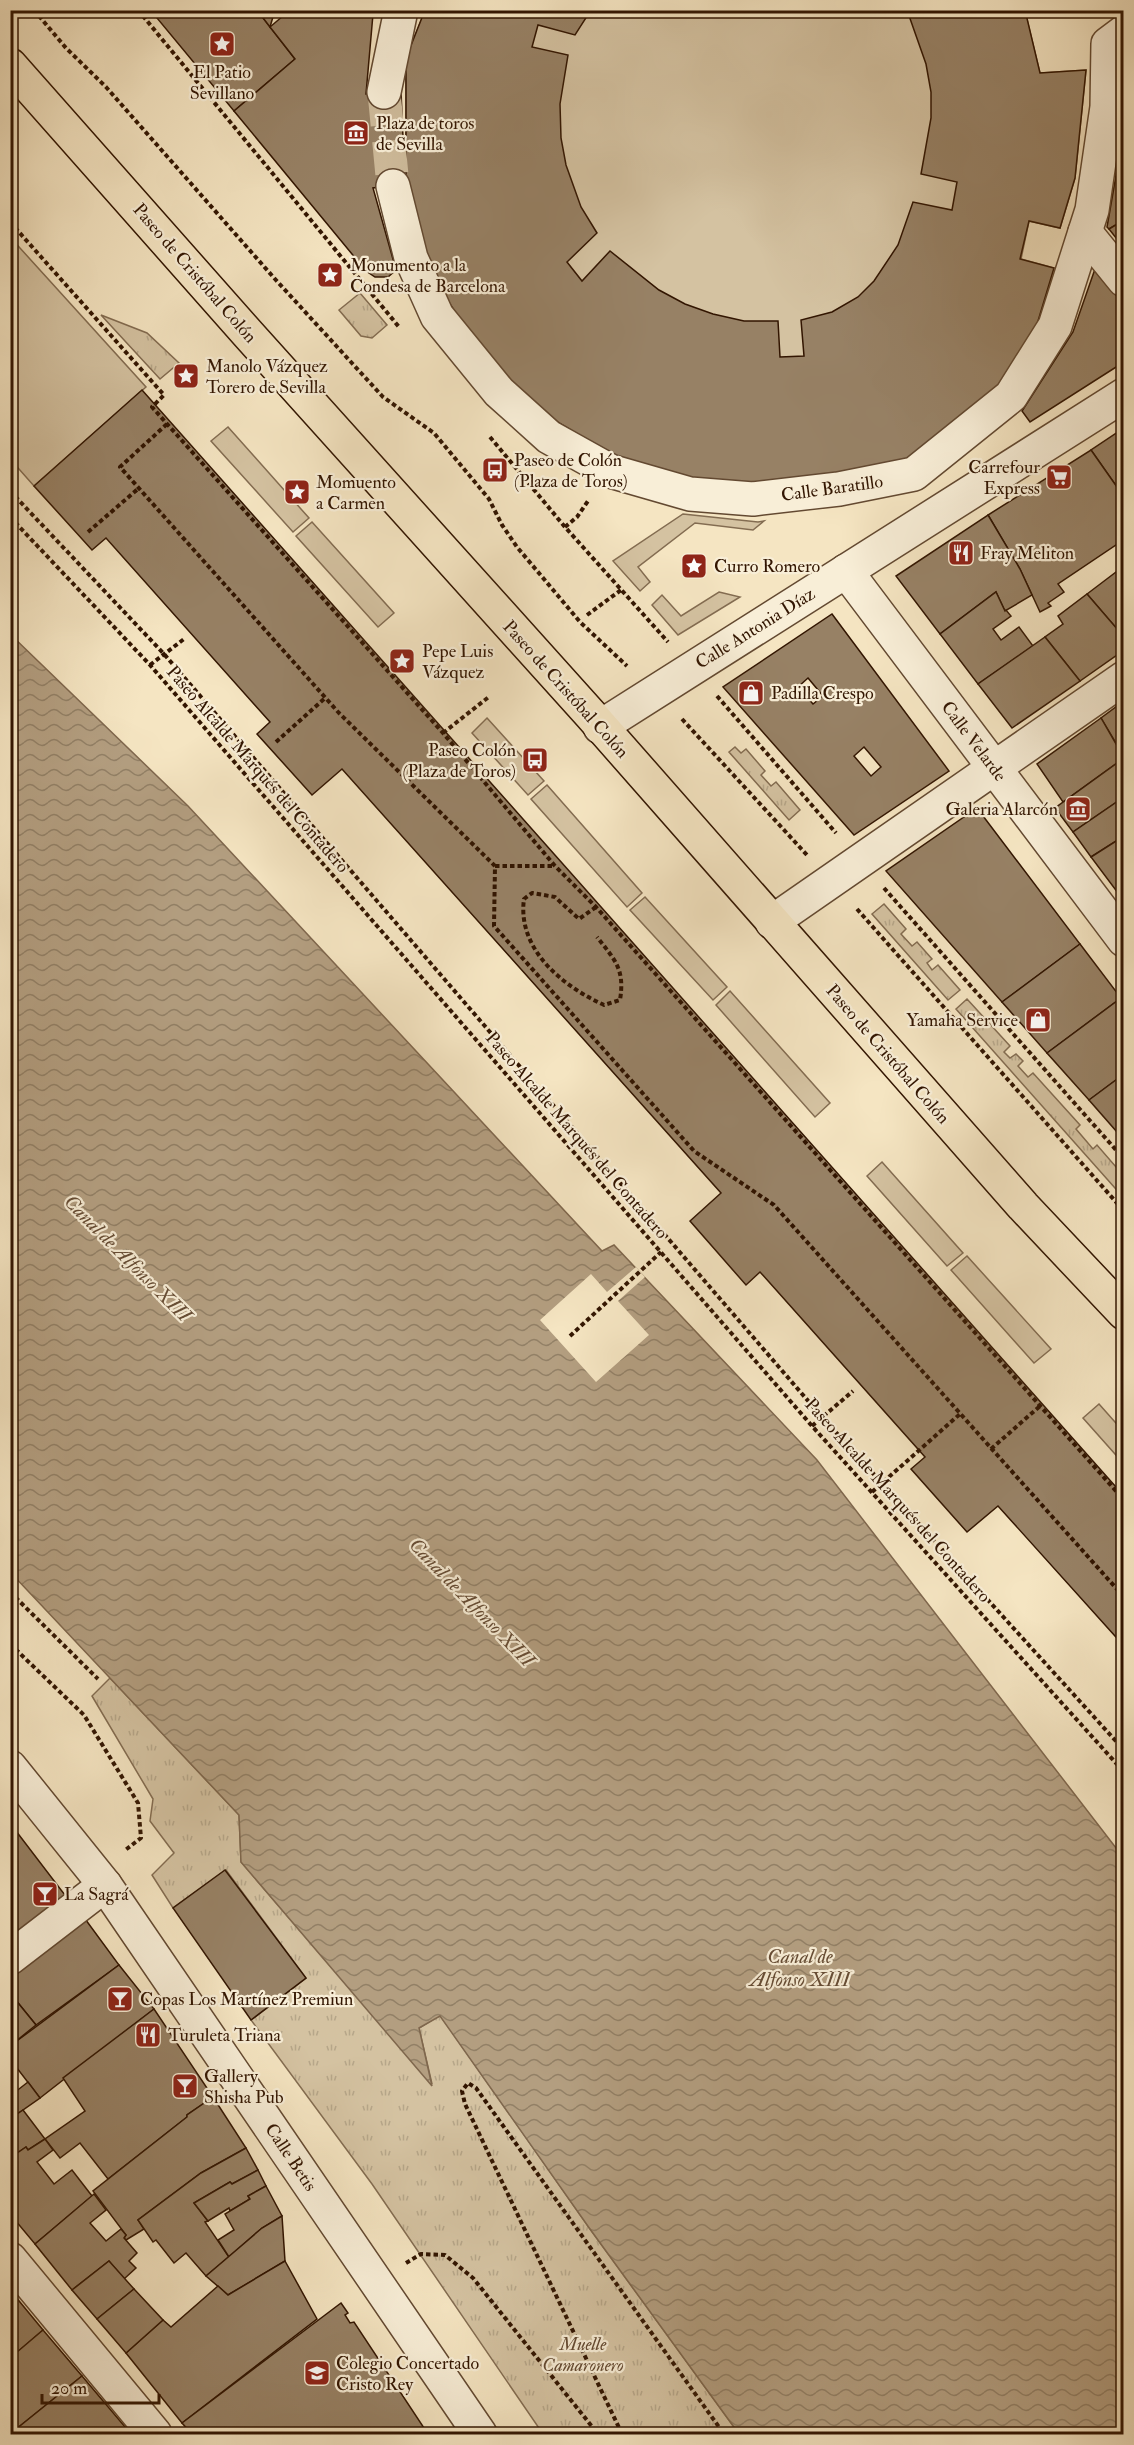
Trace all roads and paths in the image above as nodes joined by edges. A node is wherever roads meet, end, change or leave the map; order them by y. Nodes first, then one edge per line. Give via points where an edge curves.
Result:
1 (34, 10) edge
2 (401, 10) edge
3 (1124, 32) edge
4 (10, 65) edge
5 (384, 93) tunnel mouth
6 (393, 186) tunnel mouth
7 (10, 222) edge
8 (1085, 232) junction
9 (1124, 280) edge
10 (1124, 395) edge
11 (167, 424) junction
12 (139, 488) junction
13 (10, 491) edge
14 (10, 517) edge
15 (88, 532) dead end
16 (846, 571) junction
17 (621, 590) dead end
18 (587, 615) dead end
19 (184, 639) dead end
20 (164, 654) junction
21 (150, 665) junction
22 (632, 671) dead end
23 (1124, 678) edge
24 (714, 693) dead end
25 (490, 696) dead end
26 (325, 698) junction
27 (600, 727) junction
28 (691, 728) dead end
29 (442, 733) junction
30 (276, 742) dead end
31 (995, 769) junction
32 (840, 838) dead end
33 (807, 854) dead end
34 (495, 866) junction
35 (555, 866) junction
36 (882, 885) dead end
37 (596, 906) junction
38 (861, 912) dead end
39 (772, 922) junction
40 (597, 937) dead end
41 (1124, 940) edge
42 (1124, 1159) edge
43 (1124, 1211) edge
44 (661, 1252) junction
45 (1124, 1313) edge
46 (570, 1336) dead end
47 (853, 1391) dead end
48 (1040, 1406) junction
49 (960, 1414) junction
50 (822, 1417) junction
51 (812, 1426) junction
52 (991, 1449) junction
53 (882, 1484) junction
54 (872, 1492) junction
55 (1124, 1500) edge
56 (10, 1592) edge
57 (1124, 1597) edge
58 (10, 1644) edge
59 (98, 1679) dead end
60 (1124, 1750) edge
61 (10, 1767) edge
62 (1124, 1772) edge
63 (124, 1851) dead end
64 (105, 1885) junction
65 (10, 1958) edge
66 (10, 2259) edge
67 (405, 2263) dead end
68 (155, 2434) edge
69 (480, 2434) edge
70 (598, 2434) edge
71 (622, 2434) edge
72 (724, 2434) edge

1 - 22 path via 383,397 434,434 489,499 517,547 580,622
2 - 5 street
3 - 8 street, Calle Baratillo via 1108,44 1107,107 1092,210
4 - 27 main road, Paseo de Cristóbal Colón
6 - 8 street, Calle Baratillo via 411,258 437,316 499,392 549,437 610,471 690,494 753,498 849,487 914,474 1011,396 1055,326
7 - 11 path via 164,395 152,407
8 - 9 street
10 - 16 street, Calle Antonia Díaz
11 - 12 path via 120,467
11 - 29 path
12 - 15 path
12 - 26 path
13 - 20 path
14 - 21 path, Paseo Alcalde Marqués del Contadero
16 - 27 street, Calle Antonia Díaz
16 - 31 street, Calle Velarde
17 - 18 path
19 - 20 path
20 - 21 path
20 - 50 path
21 - 44 path, Paseo Alcalde Marqués del Contadero
23 - 31 street
24 - 32 path
25 - 29 path
26 - 30 path
26 - 34 path
27 - 39 main road, Paseo de Cristóbal Colón
28 - 33 path
29 - 35 path
31 - 39 street
31 - 41 street, Calle Velarde
34 - 35 path
34 - 49 path via 494,926 694,1150 774,1204
35 - 37 path
36 - 42 path
37 - 40 path via 579,919 555,897 532,893 524,899 521,915 530,944 550,969 581,995 603,1005 620,1000 623,981 618,963
37 - 48 path
38 - 43 path
39 - 45 main road, Paseo de Cristóbal Colón via 1023,1206
44 - 46 path
44 - 51 path, Paseo Alcalde Marqués del Contadero
47 - 50 path
48 - 52 path
48 - 55 path
49 - 52 path
49 - 53 path
50 - 51 path
50 - 53 path
51 - 54 path, Paseo Alcalde Marqués del Contadero
52 - 57 path
53 - 54 path
53 - 60 path
54 - 62 path, Paseo Alcalde Marqués del Contadero
56 - 59 path
58 - 63 path via 84,1715 138,1803 141,1838
61 - 64 street, Calle Betis
64 - 65 street
64 - 69 street, Calle Betis
66 - 68 street
67 - 70 path via 421,2254 445,2255 473,2278
71 - 72 path via 465,2104 462,2091 468,2083 476,2088

